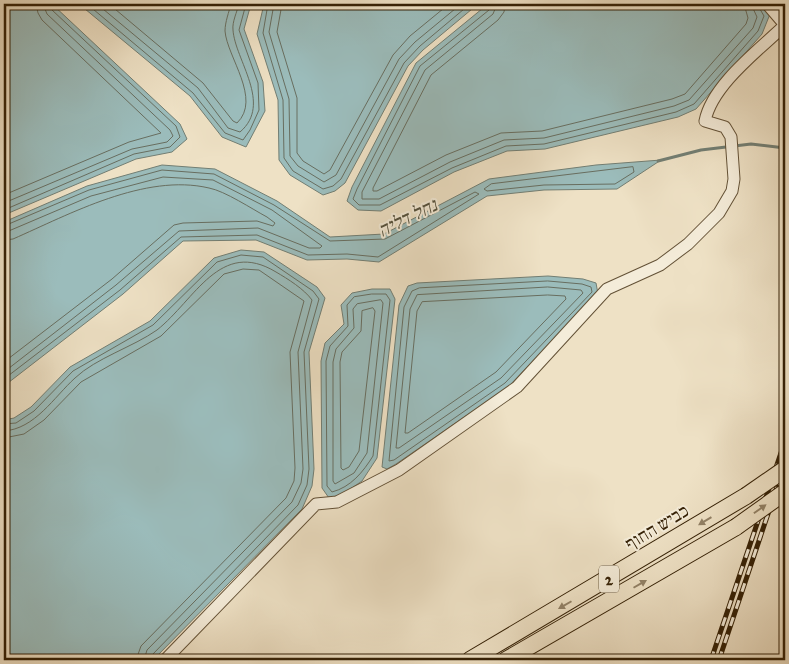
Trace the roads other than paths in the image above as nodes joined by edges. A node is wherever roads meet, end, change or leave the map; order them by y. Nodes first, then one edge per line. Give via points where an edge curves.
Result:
1 (767, 4) edge
2 (785, 25) edge
3 (785, 469) edge
4 (785, 492) edge
5 (165, 660) edge
6 (470, 660) edge
7 (506, 660) edge

1 - 2 street
2 - 5 street via 718,92 708,108 705,121 725,127 731,137 734,179 729,199 720,213 660,265 607,289 517,387 399,470 336,502 316,504
3 -> 6 highway, כביש החוף / 2, bridge via 746,496
7 -> 4 highway, 2, bridge via 736,527

